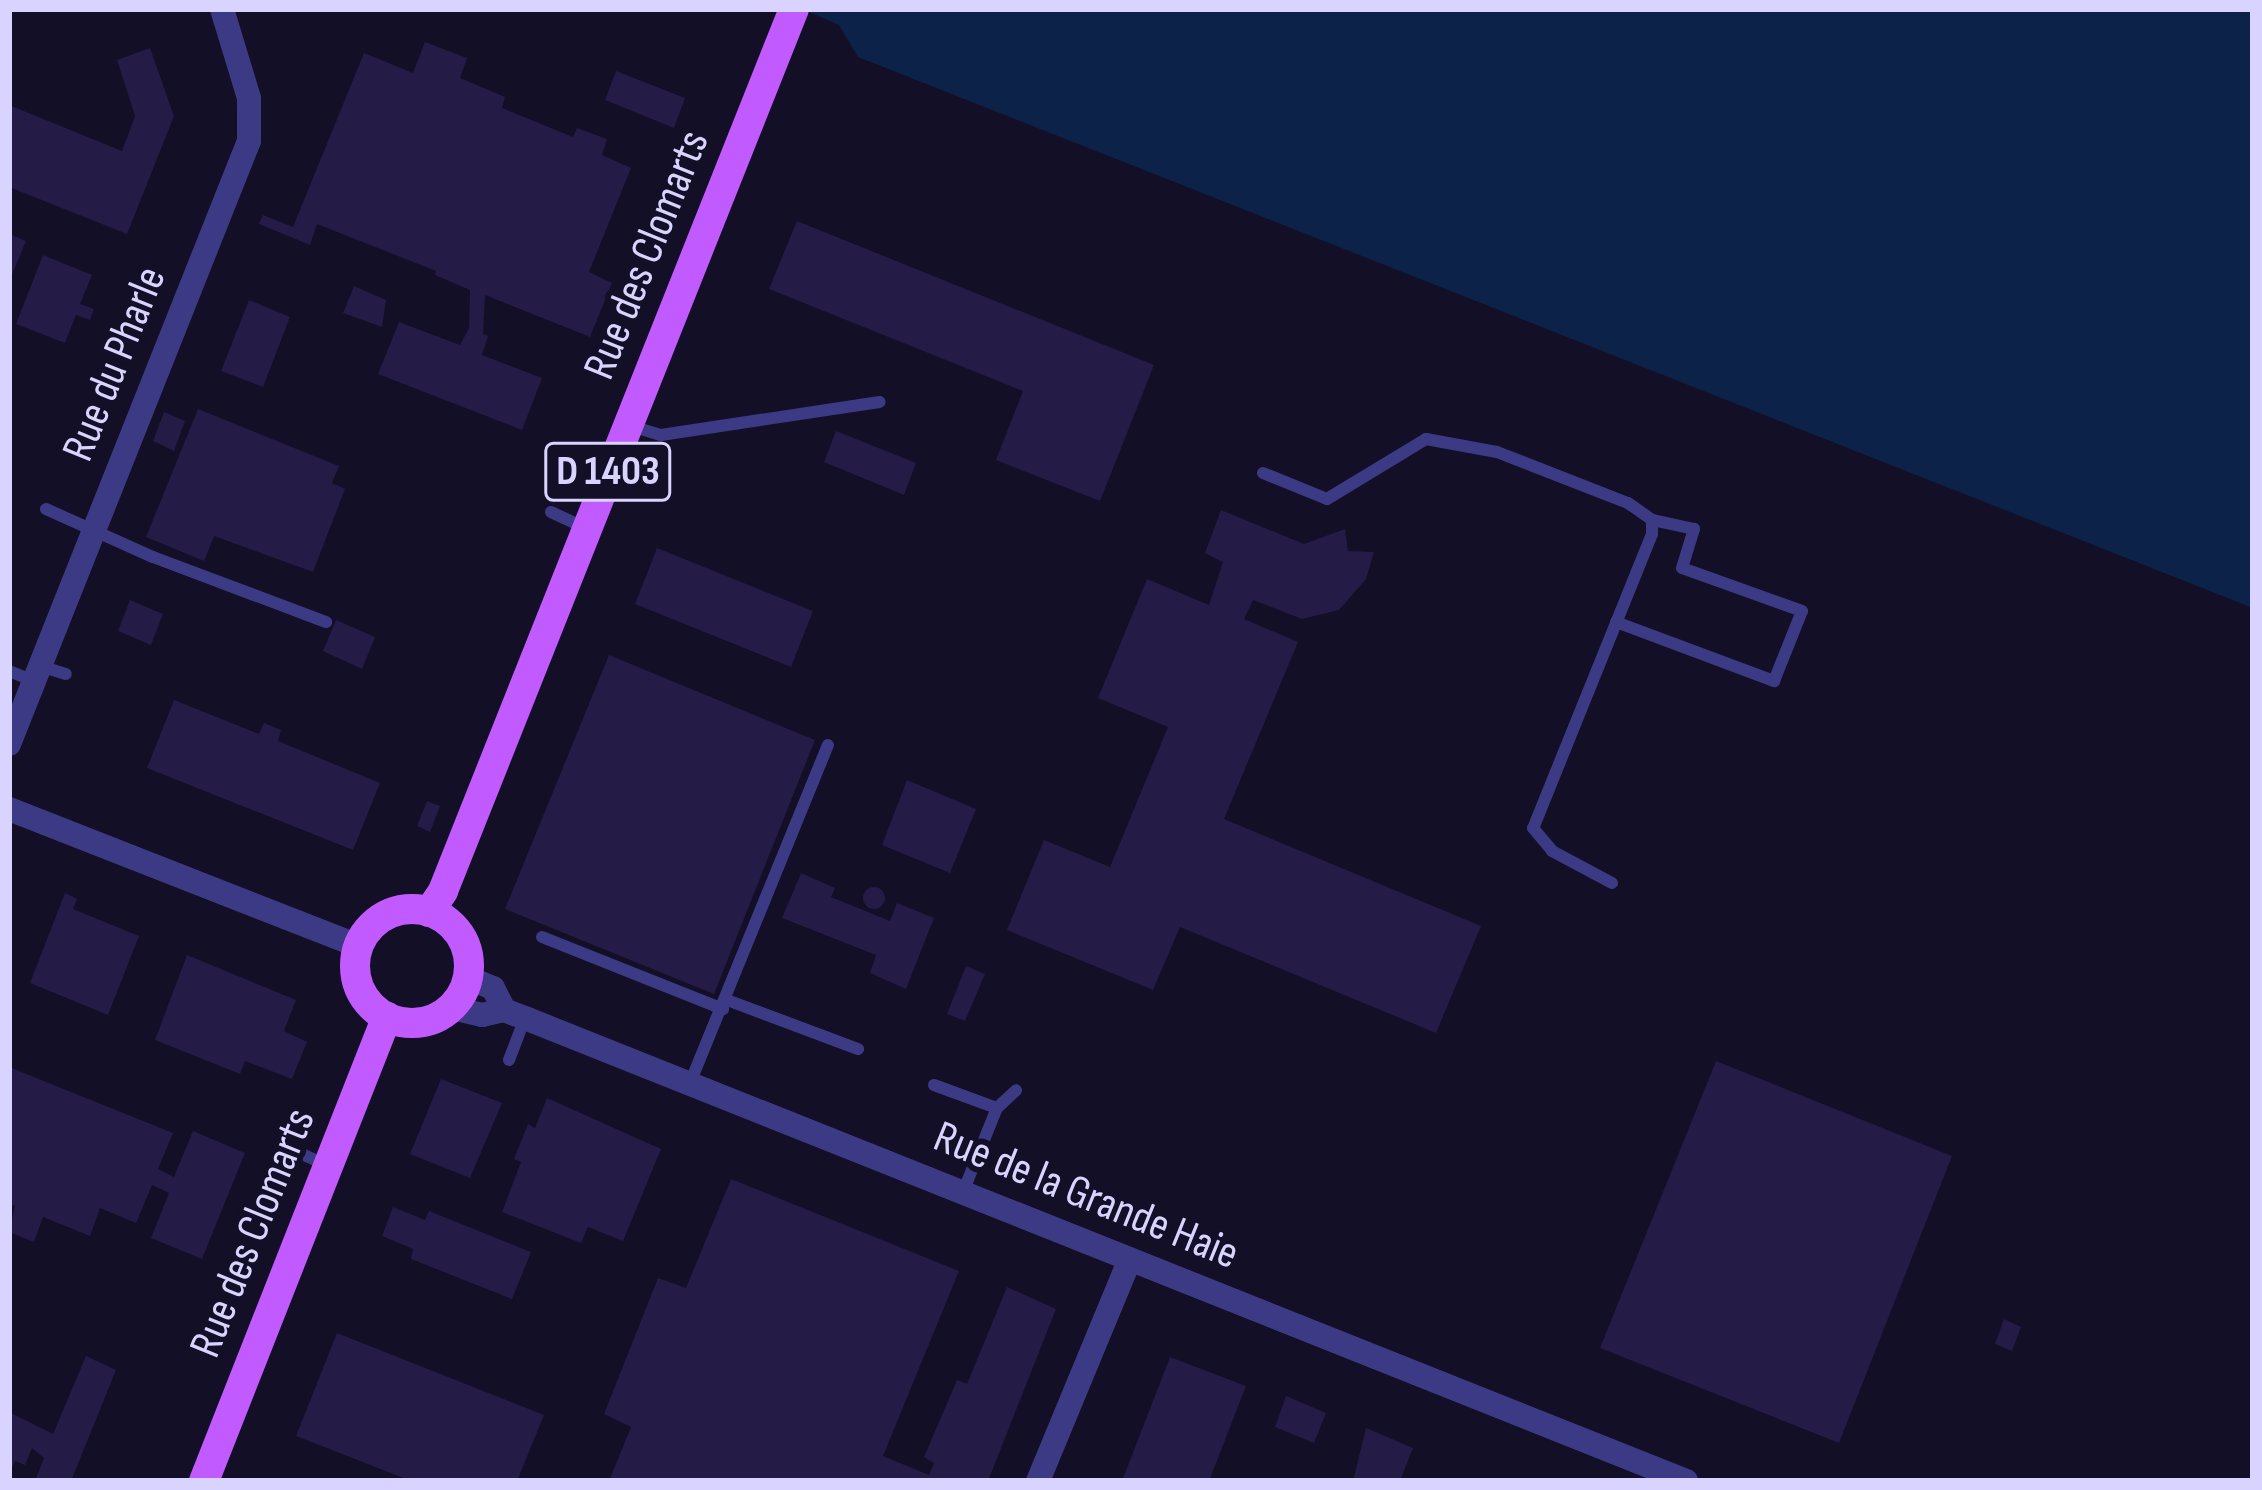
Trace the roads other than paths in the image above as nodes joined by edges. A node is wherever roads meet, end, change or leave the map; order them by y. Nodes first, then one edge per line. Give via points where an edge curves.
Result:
1 (222, 9) edge
2 (790, 20) edge
3 (880, 402) dead end
4 (627, 424) junction
5 (1263, 473) dead end
6 (606, 476) junction
7 (644, 489) dead end
8 (46, 509) dead end
9 (551, 512) dead end
10 (1652, 520) junction
11 (585, 528) junction
12 (94, 529) junction
13 (326, 622) dead end
14 (1616, 622) junction
15 (9, 670) edge
16 (37, 674) junction
17 (67, 674) dead end
18 (9, 744) edge
19 (828, 746) dead end
20 (9, 809) edge
21 (1612, 883) dead end
22 (429, 912) junction
23 (542, 937) dead end
24 (358, 946) junction
25 (469, 978) junction
26 (725, 1005) junction
27 (452, 1008) junction
28 (514, 1014) junction
29 (387, 1017) junction
30 (858, 1049) dead end
31 (508, 1060) dead end
32 (690, 1084) junction
33 (934, 1085) dead end
34 (1016, 1090) dead end
35 (997, 1108) junction
36 (280, 1144) dead end
37 (327, 1166) junction
38 (963, 1192) junction
39 (1130, 1259) junction
40 (203, 1481) edge
41 (1038, 1481) edge
42 (1686, 1481) edge

1 - 12 street, Rue du Pharle via 249,98 249,142
2 - 4 main road, Rue des Clomarts / D 1403
3 - 4 lane via 661,435
4 - 6 main road, Rue des Clomarts / D 1403
5 - 10 lane via 1327,499 1426,439 1497,452
6 - 7 lane
6 - 11 main road, Rue des Clomarts / D 1403
8 - 12 lane
9 - 11 lane
10 - 14 lane
10 - 14 lane via 1694,529 1682,568 1802,611 1774,681
11 - 22 main road, Rue des Clomarts / D 1403
12 - 13 lane
12 - 16 street, Rue du Pharle
14 - 21 lane via 1533,828 1552,851
15 - 16 lane
16 - 17 lane
16 - 18 street, Rue du Pharle
19 - 26 lane
20 - 24 street
22 - 24 main road via 395,912
22 - 25 main road via 457,930
23 - 26 lane
24 - 29 main road via 356,980
25 - 27 main road
25 - 28 street via 493,988
26 - 30 lane
26 - 32 lane
27 - 28 street, Rue de la Grande Haie
27 - 29 main road via 421,1023
28 - 31 lane
28 - 32 street, Rue de la Grande Haie
29 - 37 main road, Rue des Clomarts
32 - 38 street, Rue de la Grande Haie
33 - 35 lane
34 - 35 lane
35 - 38 lane
36 - 37 lane
37 - 40 main road, Rue des Clomarts
38 - 39 street, Rue de la Grande Haie
39 - 41 street
39 - 42 street, Rue de la Grande Haie

